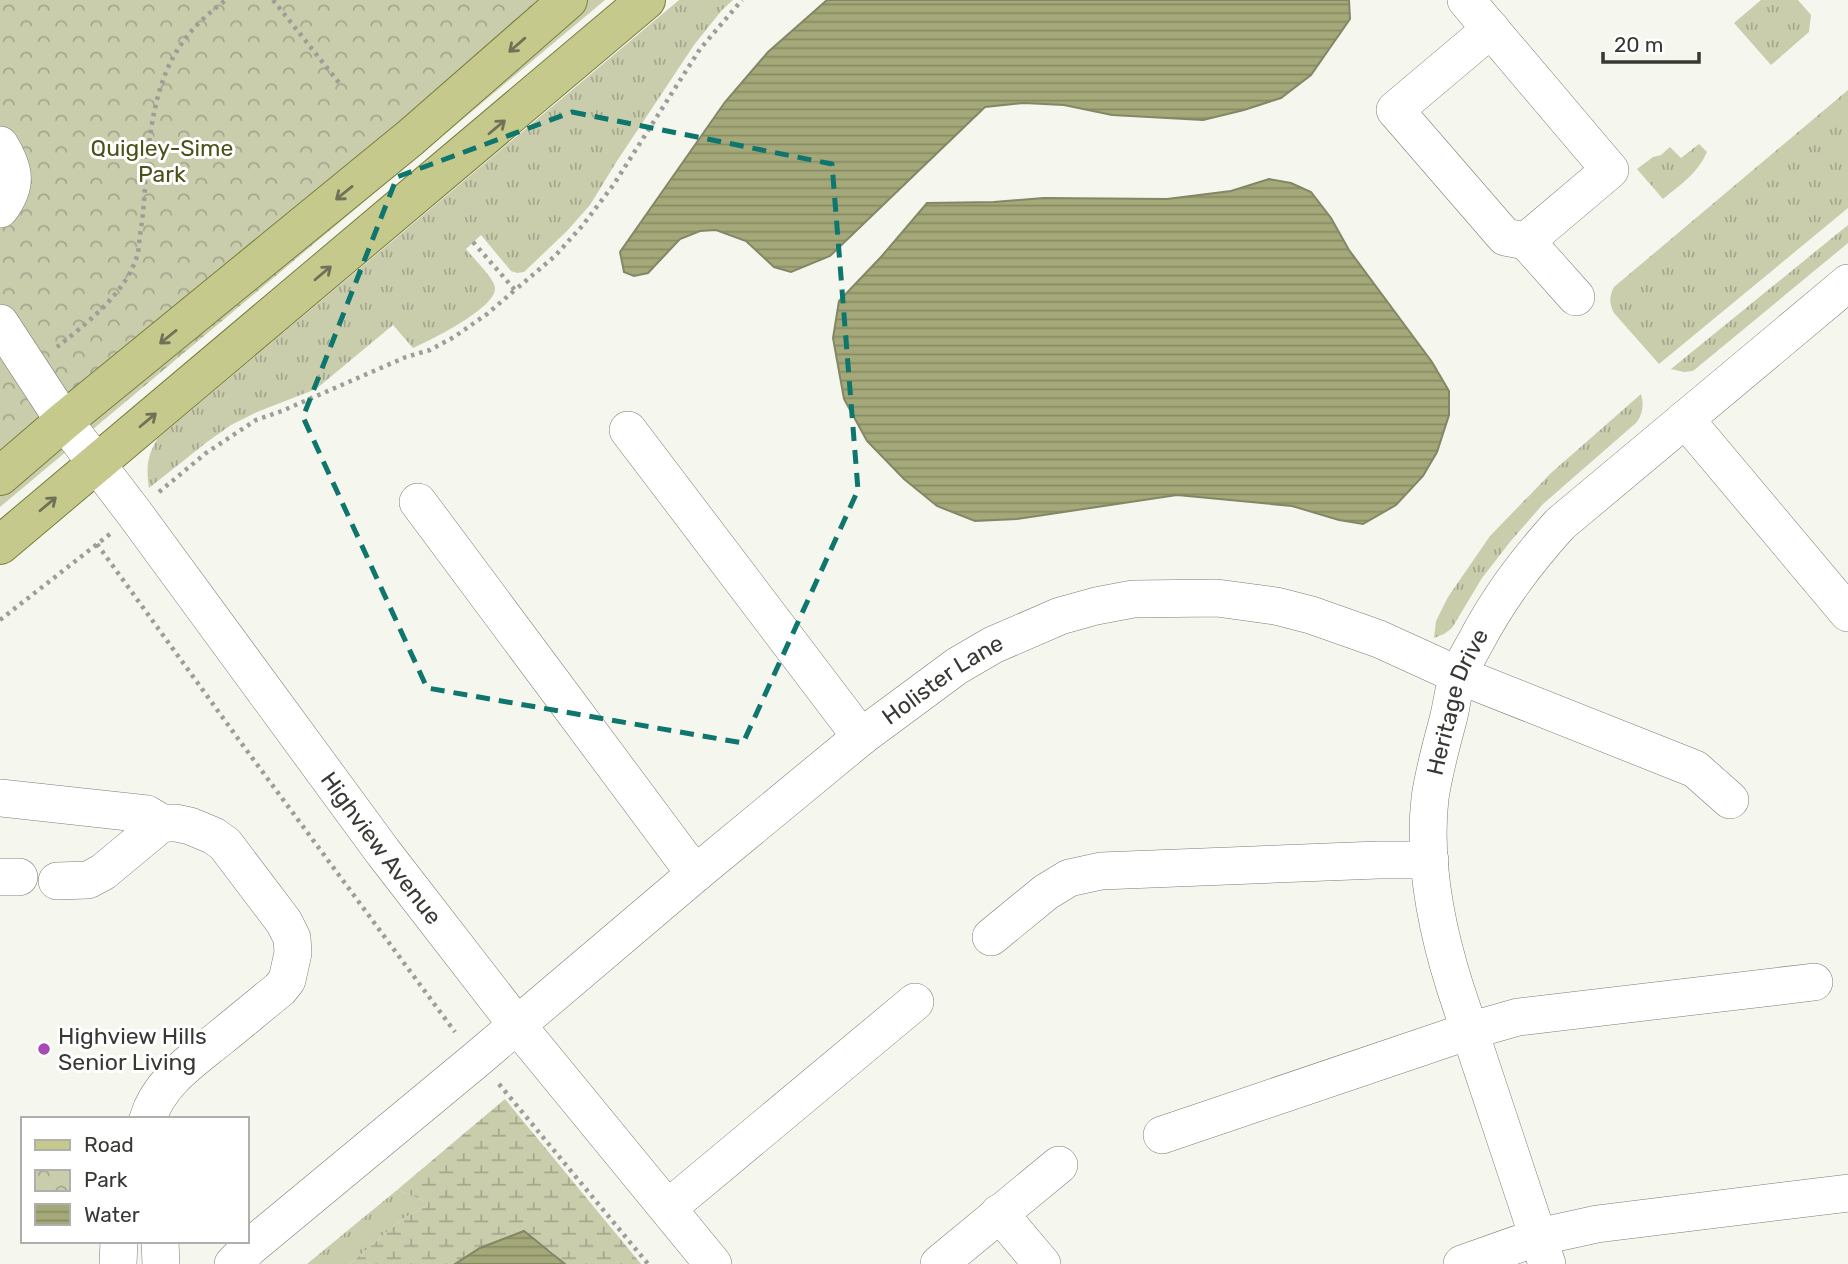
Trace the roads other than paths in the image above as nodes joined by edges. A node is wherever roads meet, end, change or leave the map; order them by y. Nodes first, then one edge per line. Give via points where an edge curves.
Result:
1 (568, 0) edge
2 (646, 0) edge
3 (1466, 0) edge
4 (1491, 29) junction
5 (0, 145) edge
6 (0, 209) edge
7 (1526, 241) junction
8 (1848, 283) edge
9 (1576, 297) dead end
10 (0, 323) edge
11 (1685, 419) junction
12 (64, 421) junction
13 (628, 429) dead end
14 (96, 463) junction
15 (0, 476) edge
16 (418, 502) dead end
17 (0, 545) edge
18 (1848, 613) edge
19 (1458, 675) junction
20 (862, 737) junction
21 (0, 798) edge
22 (1730, 800) dead end
23 (162, 823) junction
24 (1430, 860) junction
25 (695, 874) junction
26 (57, 881) dead end
27 (990, 937) dead end
28 (1814, 982) dead end
29 (915, 1002) dead end
30 (517, 1025) junction
31 (1469, 1031) junction
32 (149, 1117) edge
33 (1162, 1135) dead end
34 (1059, 1165) dead end
35 (1848, 1193) edge
36 (668, 1208) junction
37 (999, 1213) junction
38 (119, 1243) edge
39 (160, 1243) edge
40 (1543, 1250) edge
41 (118, 1264) edge
42 (161, 1264) edge
43 (233, 1264) edge
44 (713, 1264) edge
45 (939, 1264) edge
46 (1042, 1264) edge
47 (1462, 1264) edge

1 -> 12 main road via 410,138
14 -> 2 main road
3 - 4 street
4 - 7 street via 1610,170
4 - 7 street via 1395,110 1505,237
5 - 6 street via 14,179 10,196
7 - 9 street
8 - 11 street, Heritage Drive
10 - 12 street, Highview Avenue
11 - 18 street
11 - 19 street, Heritage Drive via 1560,524 1510,584
12 - 14 street, Highview Avenue
12 - 15 main road
13 - 20 street
17 -> 14 main road
14 - 30 street, Highview Avenue via 342,799
16 - 25 street
19 - 20 street, Holister Lane via 1380,639 1276,606 1217,598 1133,600 1060,616 993,645 957,666
19 - 22 street, Holister Lane via 1695,769
19 - 24 street, Heritage Drive via 1430,800
20 - 25 street, Holister Lane
21 - 23 street via 147,814
23 - 26 street via 96,876
23 - 32 street via 203,830 225,844 284,922 293,953 288,981 170,1081
24 - 27 street via 1101,871 1069,878
24 - 31 street, Heritage Drive via 1444,954
25 - 30 street, Holister Lane
28 - 31 street via 1518,1017
29 - 36 street
30 - 36 street, Highview Avenue
30 - 43 street, Holister Lane
31 - 33 street
31 - 40 street, Heritage Drive
34 - 37 street
35 - 40 street via 1597,1224
36 - 44 street, Highview Avenue
37 - 45 street
37 - 46 street
38 - 41 street
39 - 42 street
40 - 47 street

